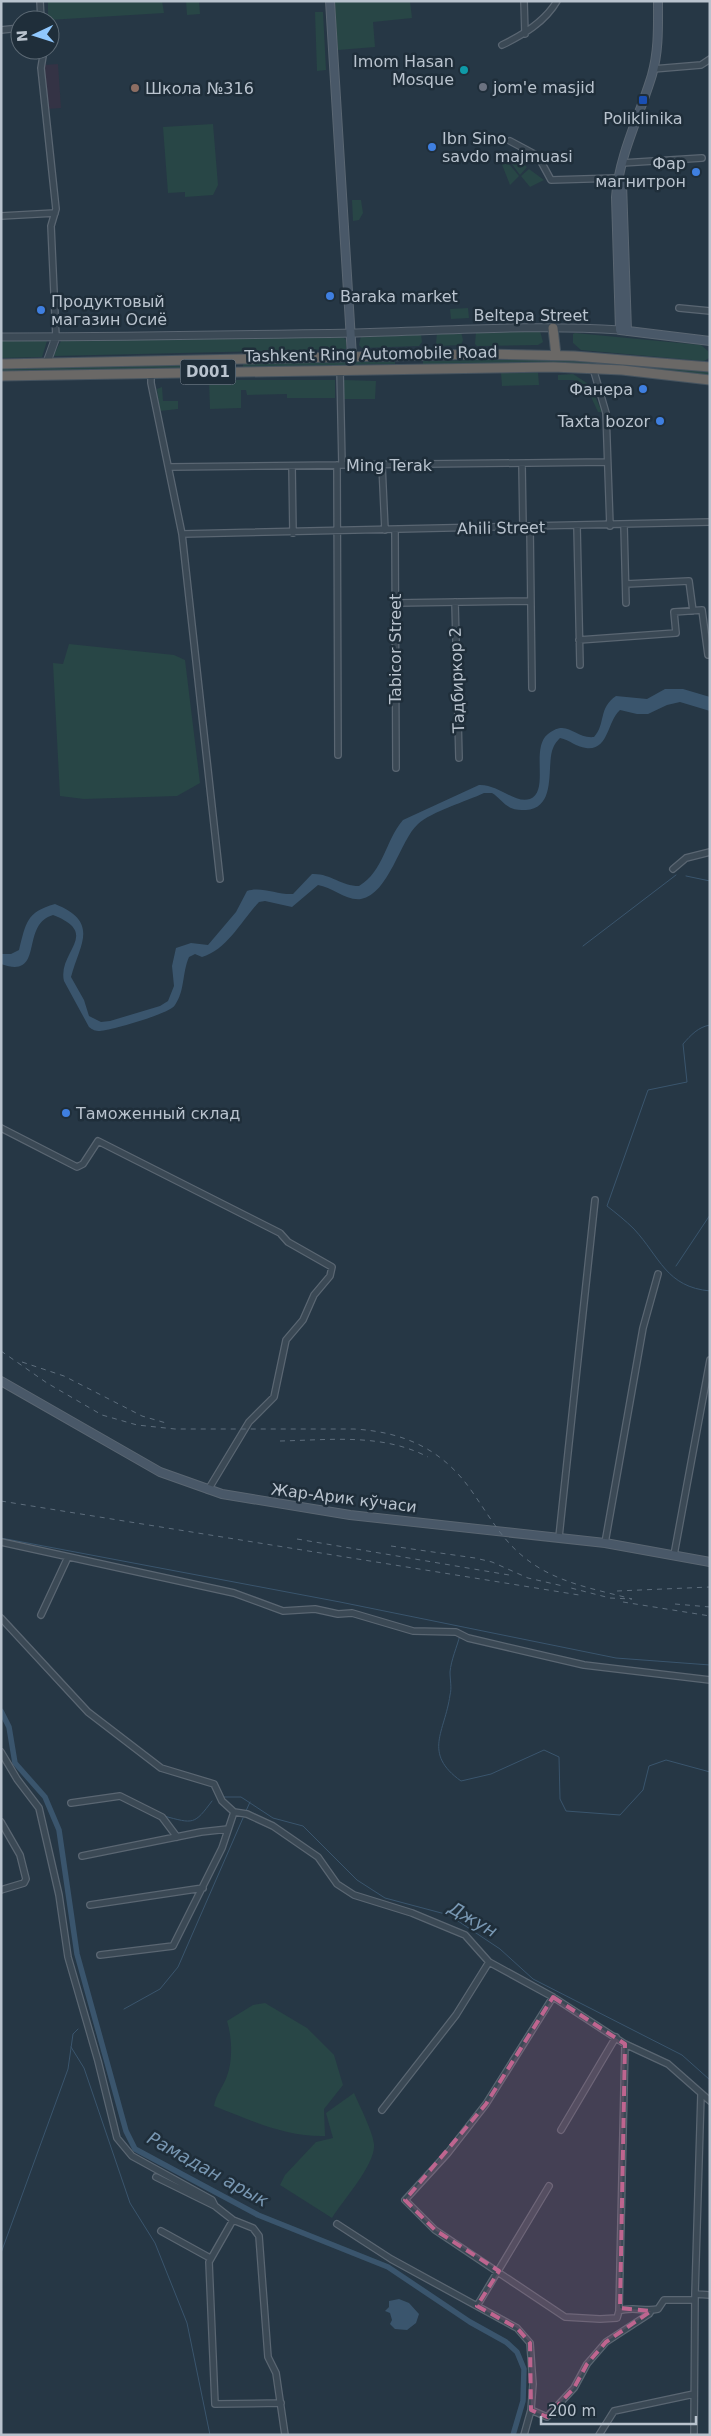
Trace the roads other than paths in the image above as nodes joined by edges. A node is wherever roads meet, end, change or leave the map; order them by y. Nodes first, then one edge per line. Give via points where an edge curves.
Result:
1 (330, 1) edge
2 (524, 1) edge
3 (557, 1) edge
4 (658, 1) edge
5 (663, 1) edge
6 (525, 34) junction
7 (502, 45) dead end
8 (710, 58) edge
9 (42, 60) edge
10 (656, 69) junction
11 (510, 141) dead end
12 (702, 158) dead end
13 (624, 163) junction
14 (617, 178) junction
15 (55, 213) junction
16 (1, 216) edge
17 (680, 308) dead end
18 (710, 312) edge
19 (553, 328) junction
20 (623, 331) junction
21 (351, 333) junction
22 (1, 337) edge
23 (56, 337) junction
24 (710, 341) edge
25 (415, 354) junction
26 (556, 355) junction
27 (352, 356) junction
28 (236, 358) junction
29 (47, 362) junction
30 (1, 364) edge
31 (708, 366) edge
32 (415, 368) junction
33 (593, 368) junction
34 (340, 370) junction
35 (237, 372) junction
36 (152, 373) junction
37 (1, 376) edge
38 (710, 380) edge
39 (607, 462) junction
40 (340, 465) junction
41 (382, 465) junction
42 (522, 465) junction
43 (292, 466) junction
44 (170, 467) junction
45 (710, 522) edge
46 (624, 525) junction
47 (577, 526) junction
48 (610, 526) junction
49 (523, 527) junction
50 (530, 527) junction
51 (385, 530) junction
52 (395, 530) junction
53 (337, 531) junction
54 (292, 533) junction
55 (182, 534) junction
56 (626, 584) junction
57 (455, 602) junction
58 (532, 602) junction
59 (395, 603) junction
60 (626, 603) dead end
61 (693, 610) junction
62 (580, 640) junction
63 (708, 654) dead end
64 (580, 665) dead end
65 (532, 688) dead end
66 (338, 755) dead end
67 (459, 758) dead end
68 (396, 768) dead end
69 (710, 852) edge
70 (673, 869) dead end
71 (220, 878) dead end
72 (1, 1128) edge
73 (595, 1200) dead end
74 (658, 1274) dead end
75 (710, 1360) edge
76 (1, 1381) edge
77 (208, 1490) junction
78 (559, 1537) junction
79 (1, 1542) edge
80 (605, 1543) junction
81 (674, 1555) junction
82 (68, 1557) junction
83 (710, 1562) edge
84 (41, 1615) dead end
85 (1, 1618) edge
86 (710, 1680) edge
87 (1, 1752) edge
88 (71, 1803) dead end
89 (234, 1812) junction
90 (1, 1822) edge
91 (228, 1829) junction
92 (177, 1837) junction
93 (82, 1856) dead end
94 (203, 1888) junction
95 (1, 1890) edge
96 (90, 1906) dead end
97 (100, 1955) dead end
98 (489, 1962) junction
99 (553, 1997) junction
100 (616, 2037) junction
101 (625, 2044) junction
102 (701, 2094) junction
103 (710, 2101) edge
104 (382, 2110) dead end
105 (561, 2130) dead end
106 (156, 2177) dead end
107 (549, 2186) dead end
108 (215, 2206) junction
109 (233, 2220) junction
110 (337, 2224) dead end
111 (160, 2231) dead end
112 (210, 2258) junction
113 (499, 2271) junction
114 (710, 2295) edge
115 (694, 2297) junction
116 (478, 2306) junction
117 (620, 2311) junction
118 (650, 2311) junction
119 (694, 2394) junction
120 (282, 2403) junction
121 (531, 2410) junction
122 (285, 2435) edge
123 (524, 2435) edge
124 (600, 2435) edge
125 (694, 2435) edge

1 - 21 main road
2 - 6 street
3 - 6 street via 552,10
4 - 10 main road
5 - 10 main road via 663,32
6 - 7 street
8 - 10 street via 700,65
9 - 15 street
10 - 13 main road
11 - 14 street via 538,156 551,180
12 - 13 street
13 - 14 main road
13 - 20 main road via 621,200
14 - 20 main road
15 - 16 street
15 - 23 street via 50,226
17 - 18 street
19 - 20 street, Beltepa Street
19 - 21 street, Beltepa Street
19 - 26 highway
20 - 24 main road, Beltepa Street
21 - 23 street, Beltepa Street
21 - 27 main road
22 - 23 street, Beltepa Street
23 - 29 street
25 - 26 highway, Tashkent Ring Automobile Road / D001
25 - 27 highway, Tashkent Ring Automobile Road / D001
25 - 32 highway
26 - 31 highway, Tashkent Ring Automobile Road / D001
27 - 28 highway, Tashkent Ring Automobile Road / D001
28 - 29 highway, Tashkent Ring Automobile Road / D001
28 - 35 highway
29 - 30 highway, Tashkent Ring Automobile Road / D001
32 - 33 highway, Tashkent Ring Automobile Road / D001
32 - 34 highway, Tashkent Ring Automobile Road / D001
33 - 38 highway, Tashkent Ring Automobile Road / D001
33 - 39 street via 606,413
34 - 35 highway, Tashkent Ring Automobile Road / D001
34 - 40 street
35 - 36 highway, Tashkent Ring Automobile Road / D001
36 - 37 highway, Tashkent Ring Automobile Road / D001
36 - 44 street
39 - 42 street, Ming Terak
39 - 48 street
40 - 41 street, Ming Terak
40 - 43 street, Ming Terak
40 - 53 street
41 - 42 street, Ming Terak
41 - 51 street
42 - 49 street
43 - 44 street, Ming Terak
43 - 54 street
44 - 55 street
45 - 46 street, Ahili Street
46 - 48 street, Ahili Street
46 - 56 street
47 - 48 street, Ahili Street
47 - 50 street, Ahili Street
47 - 62 street
49 - 50 street, Ahili Street
49 - 52 street, Ahili Street
50 - 58 street
51 - 52 street, Ahili Street
51 - 53 street, Ahili Street
52 - 59 street, Tabicor Street
53 - 54 street, Ahili Street
53 - 66 street
54 - 55 street, Ahili Street
55 - 71 street
56 - 60 street
56 - 61 street via 689,581
57 - 58 street
57 - 59 street
57 - 67 street, Тадбиркор 2
58 - 65 street
59 - 68 street, Tabicor Street
61 - 62 street via 674,612 676,633
61 - 63 street via 702,610
62 - 64 street
69 - 70 street via 686,858
72 - 77 street via 77,1166 83,1164 98,1141 280,1233 288,1242 332,1267 330,1276 314,1295 303,1320 286,1340 274,1397 249,1422
73 - 78 street
74 - 80 street via 642,1328
75 - 81 street
76 - 77 main road, Жар-Арик кўчаси via 160,1472
77 - 78 main road, Жар-Арик кўчаси via 340,1513
78 - 80 main road, Жар-Арик кўчаси
79 - 82 street
80 - 81 main road, Жар-Арик кўчаси
81 - 83 main road, Жар-Арик кўчаси
82 - 84 street
82 - 86 street via 234,1593 283,1611 315,1609 352,1613 413,1631 460,1634 584,1665
85 - 89 street via 88,1712 161,1768 214,1784 222,1800
87 - 108 street via 39,1808 59,1895 68,1957 117,2138 132,2156 212,2200
88 - 92 street via 120,1796 162,1817
89 - 91 street
89 - 98 street via 247,1814 273,1826 296,1841 318,1857 337,1884 354,1895 405,1910 465,1935
90 - 95 street via 20,1855 26,1879 24,1883
91 - 92 street
91 - 94 street
92 - 93 street
94 - 96 street
94 - 97 street via 173,1946
98 - 99 street
98 - 104 street via 456,2015
99 - 100 street
99 - 113 street via 486,2104 405,2200 435,2230
100 - 101 street
100 - 105 street
101 - 102 street via 668,2064
101 - 117 street
102 - 103 street
102 - 115 street
106 - 108 street
107 - 113 street
108 - 109 street
109 - 112 street
109 - 120 street via 253,2228 259,2236 268,2356 276,2373
110 - 116 street via 391,2259
111 - 112 street
112 - 120 street via 215,2404
113 - 116 street
113 - 117 street via 565,2318 616,2318
114 - 115 street
115 - 118 street via 664,2300 658,2310
115 - 119 street
116 - 121 street via 517,2328 530,2343
117 - 118 street via 626,2308
118 - 121 street via 606,2342 586,2364 574,2388 547,2417
119 - 124 street via 614,2411
119 - 125 street
120 - 122 street
121 - 123 street

